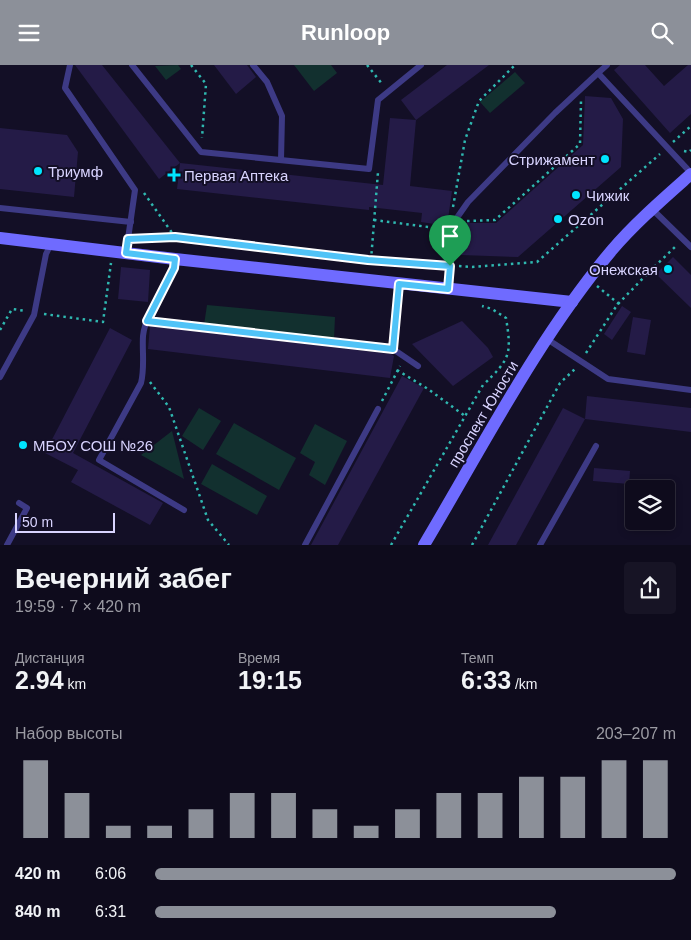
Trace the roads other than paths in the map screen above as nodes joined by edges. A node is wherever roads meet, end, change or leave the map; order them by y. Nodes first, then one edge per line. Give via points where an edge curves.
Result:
1 (70, 65) edge
2 (132, 65) edge
3 (253, 65) edge
4 (421, 65) edge
5 (606, 65) edge
6 (598, 73) junction
7 (281, 160) junction
8 (691, 173) edge
9 (0, 208) edge
10 (652, 209) junction
11 (130, 222) junction
12 (0, 238) edge
13 (50, 243) junction
14 (691, 247) edge
15 (126, 253) junction
16 (175, 259) junction
17 (399, 284) junction
18 (448, 289) junction
19 (572, 302) junction
20 (147, 321) junction
21 (547, 339) junction
22 (393, 349) junction
23 (418, 365) dead end
24 (0, 377) edge
25 (691, 391) edge
26 (378, 409) road end
27 (596, 446) dead end
28 (19, 503) dead end
29 (184, 510) dead end
30 (7, 545) edge
31 (305, 545) edge
32 (424, 545) edge
33 (540, 545) edge

1 - 11 lane via 65,88 135,190
2 - 7 lane via 201,152
3 - 7 lane via 267,82 282,116
4 - 7 lane via 378,99 369,169
5 - 6 lane
6 - 8 lane
6 - 18 lane via 468,203 454,223
8 - 10 street, проспект Юности
9 - 11 lane
10 - 14 lane
10 - 19 street, проспект Юности via 613,249
11 - 15 lane
12 - 13 street
13 - 15 street
13 - 24 lane via 34,315
15 - 16 street
16 - 17 street
16 - 20 lane via 174,268
17 - 18 street
17 - 22 lane
18 - 19 street
19 - 21 street, проспект Юности
20 - 22 lane
20 - 29 lane via 143,336 141,383 99,460
21 - 25 lane via 608,379
21 - 32 street, проспект Юности
22 - 23 lane
26 - 31 lane
27 - 33 lane
28 - 30 lane via 27,508

